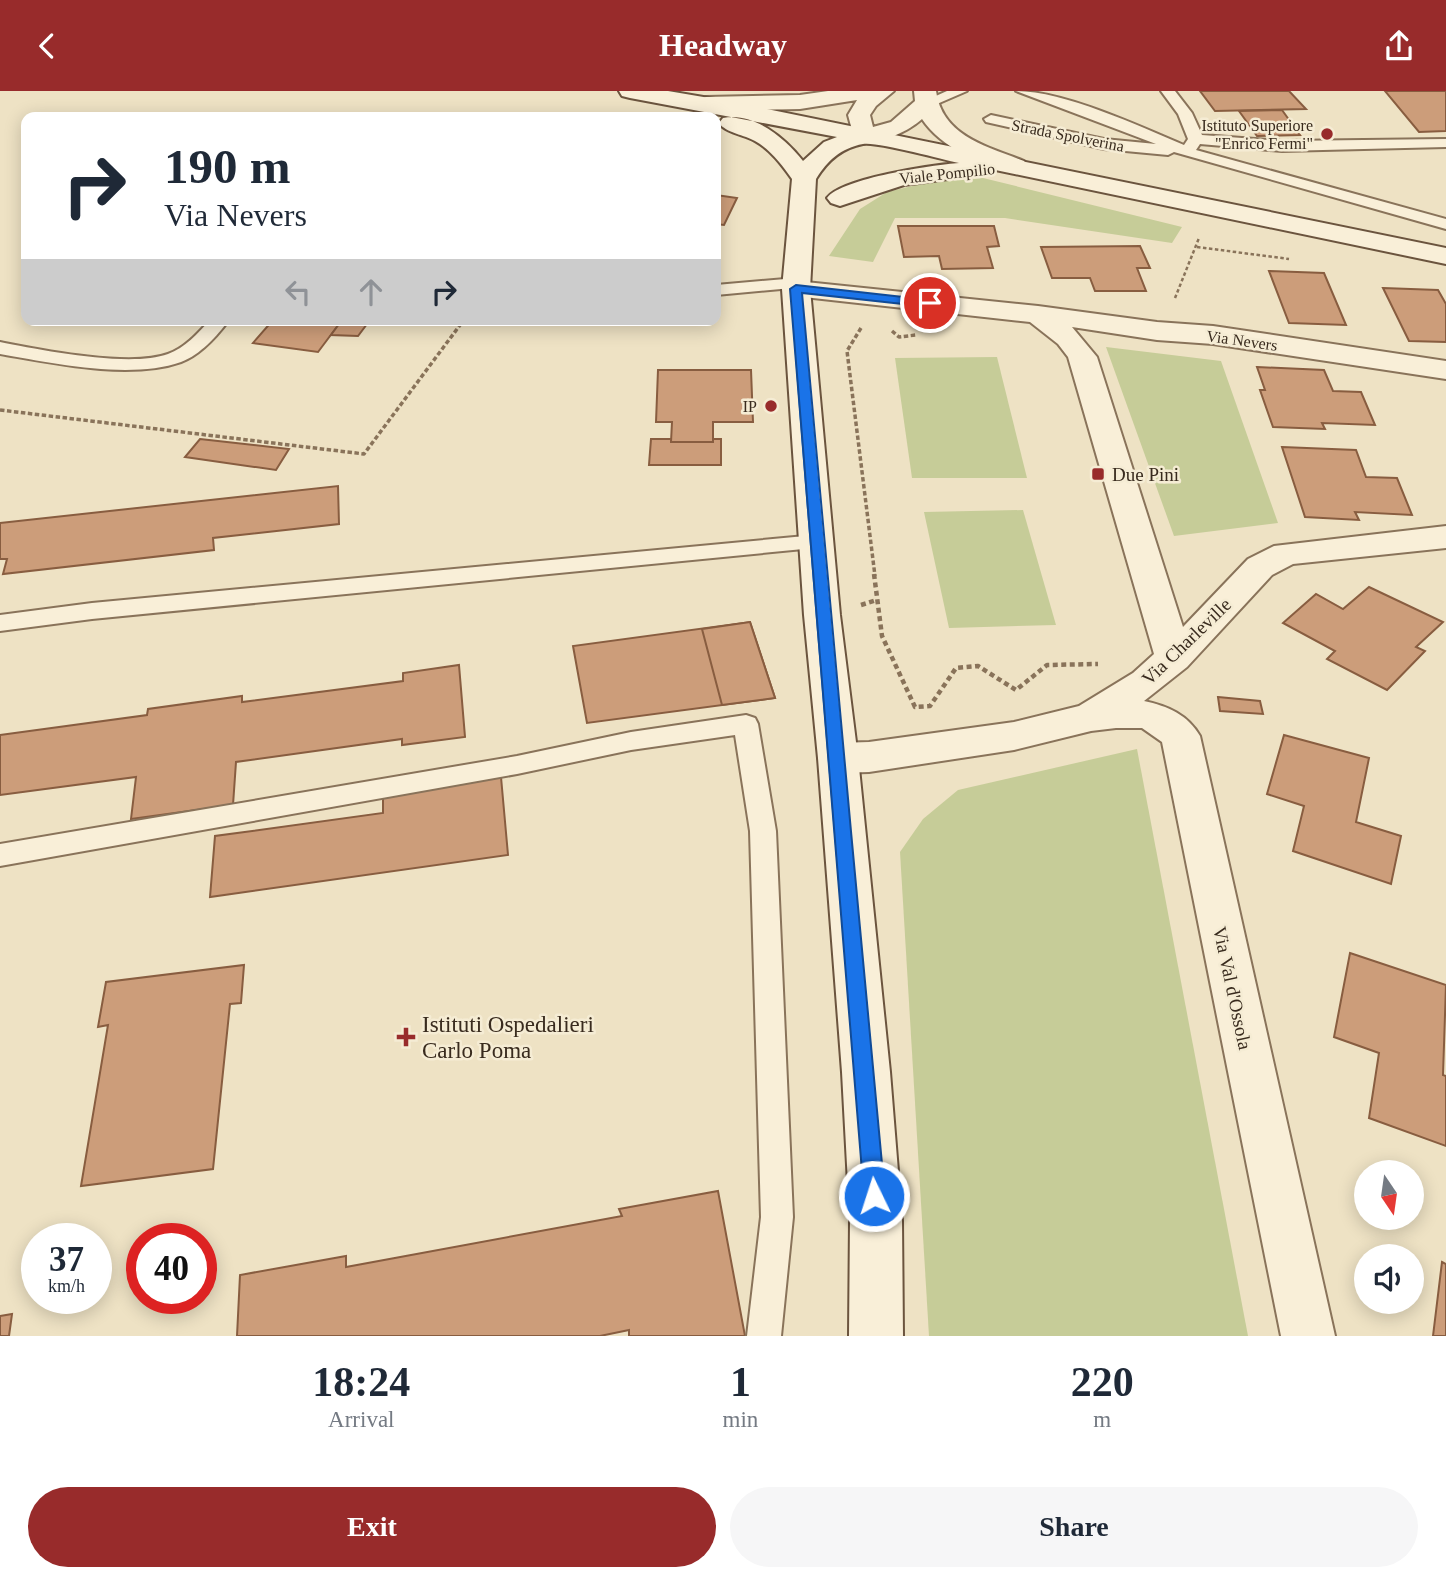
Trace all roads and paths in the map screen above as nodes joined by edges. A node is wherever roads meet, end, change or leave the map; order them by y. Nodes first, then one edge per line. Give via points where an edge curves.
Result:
1 (873, 91) edge
2 (883, 91) edge
3 (960, 91) edge
4 (1023, 91) edge
5 (1049, 91) edge
6 (1168, 91) edge
7 (619, 93) edge
8 (925, 97) edge
9 (1069, 105) junction
10 (707, 112) edge
11 (720, 112) edge
12 (721, 116) edge
13 (721, 117) edge
14 (991, 119) dead end
15 (1446, 143) edge
16 (1191, 145) junction
17 (861, 155) junction
18 (1015, 166) junction
19 (804, 179) junction
20 (840, 198) junction
21 (1446, 224) edge
22 (1199, 237) dead end
23 (801, 250) junction
24 (1439, 254) edge
25 (797, 286) junction
26 (721, 290) edge
27 (1171, 309) dead end
28 (1038, 314) junction
29 (867, 319) dead end
30 (884, 325) dead end
31 (214, 326) edge
32 (459, 326) edge
33 (921, 331) dead end
34 (0, 348) edge
35 (1446, 370) edge
36 (0, 410) edge
37 (1446, 537) edge
38 (816, 542) junction
39 (0, 623) edge
40 (1166, 665) junction
41 (1091, 717) junction
42 (838, 758) junction
43 (0, 855) edge
44 (764, 1336) edge
45 (876, 1336) edge
46 (1308, 1336) edge

1 - 11 street
2 - 17 street via 859,114
3 - 8 lane
4 - 9 lane, Strada Spolverina
5 - 9 lane, Strada Spolverina
6 - 16 lane via 1185,113
7 - 10 street
8 - 17 street via 899,127
8 - 18 street, Strada Spolverina via 936,124 965,146
9 - 16 lane, Strada Spolverina
12 - 17 street
13 - 19 street via 755,130 782,148
14 - 16 lane, Strada Spolverina via 1104,144
15 - 16 lane
16 - 21 lane
17 - 18 street
17 - 19 street via 832,147
17 - 20 street
18 - 20 street, Viale Pompilio via 909,175
18 - 24 street
19 - 23 street
20 - 23 street
22 - 27 path
23 - 25 street
25 - 26 lane
25 - 28 street, Via Nevers
25 - 38 street
28 - 35 street, Via Nevers
28 - 40 street via 1068,338 1082,357
29 - 40 path via 847,351 877,600 882,636 915,707 930,706 956,668 978,666 1016,690 1047,665
30 - 33 path via 899,337 913,337
31 - 34 lane via 174,359 146,365
32 - 36 path via 364,454
37 - 40 street, Via Charleville via 1286,554 1275,559 1260,567
38 - 39 lane
38 - 42 street
40 - 41 street, Via Charleville
41 - 42 street, Via Charleville via 1014,736
41 - 46 street, Via Val d'Ossola via 1124,712 1151,715 1166,721 1180,736
42 - 45 street via 875,1207
43 - 44 lane via 517,765 631,740 746,724 763,831 777,1217

